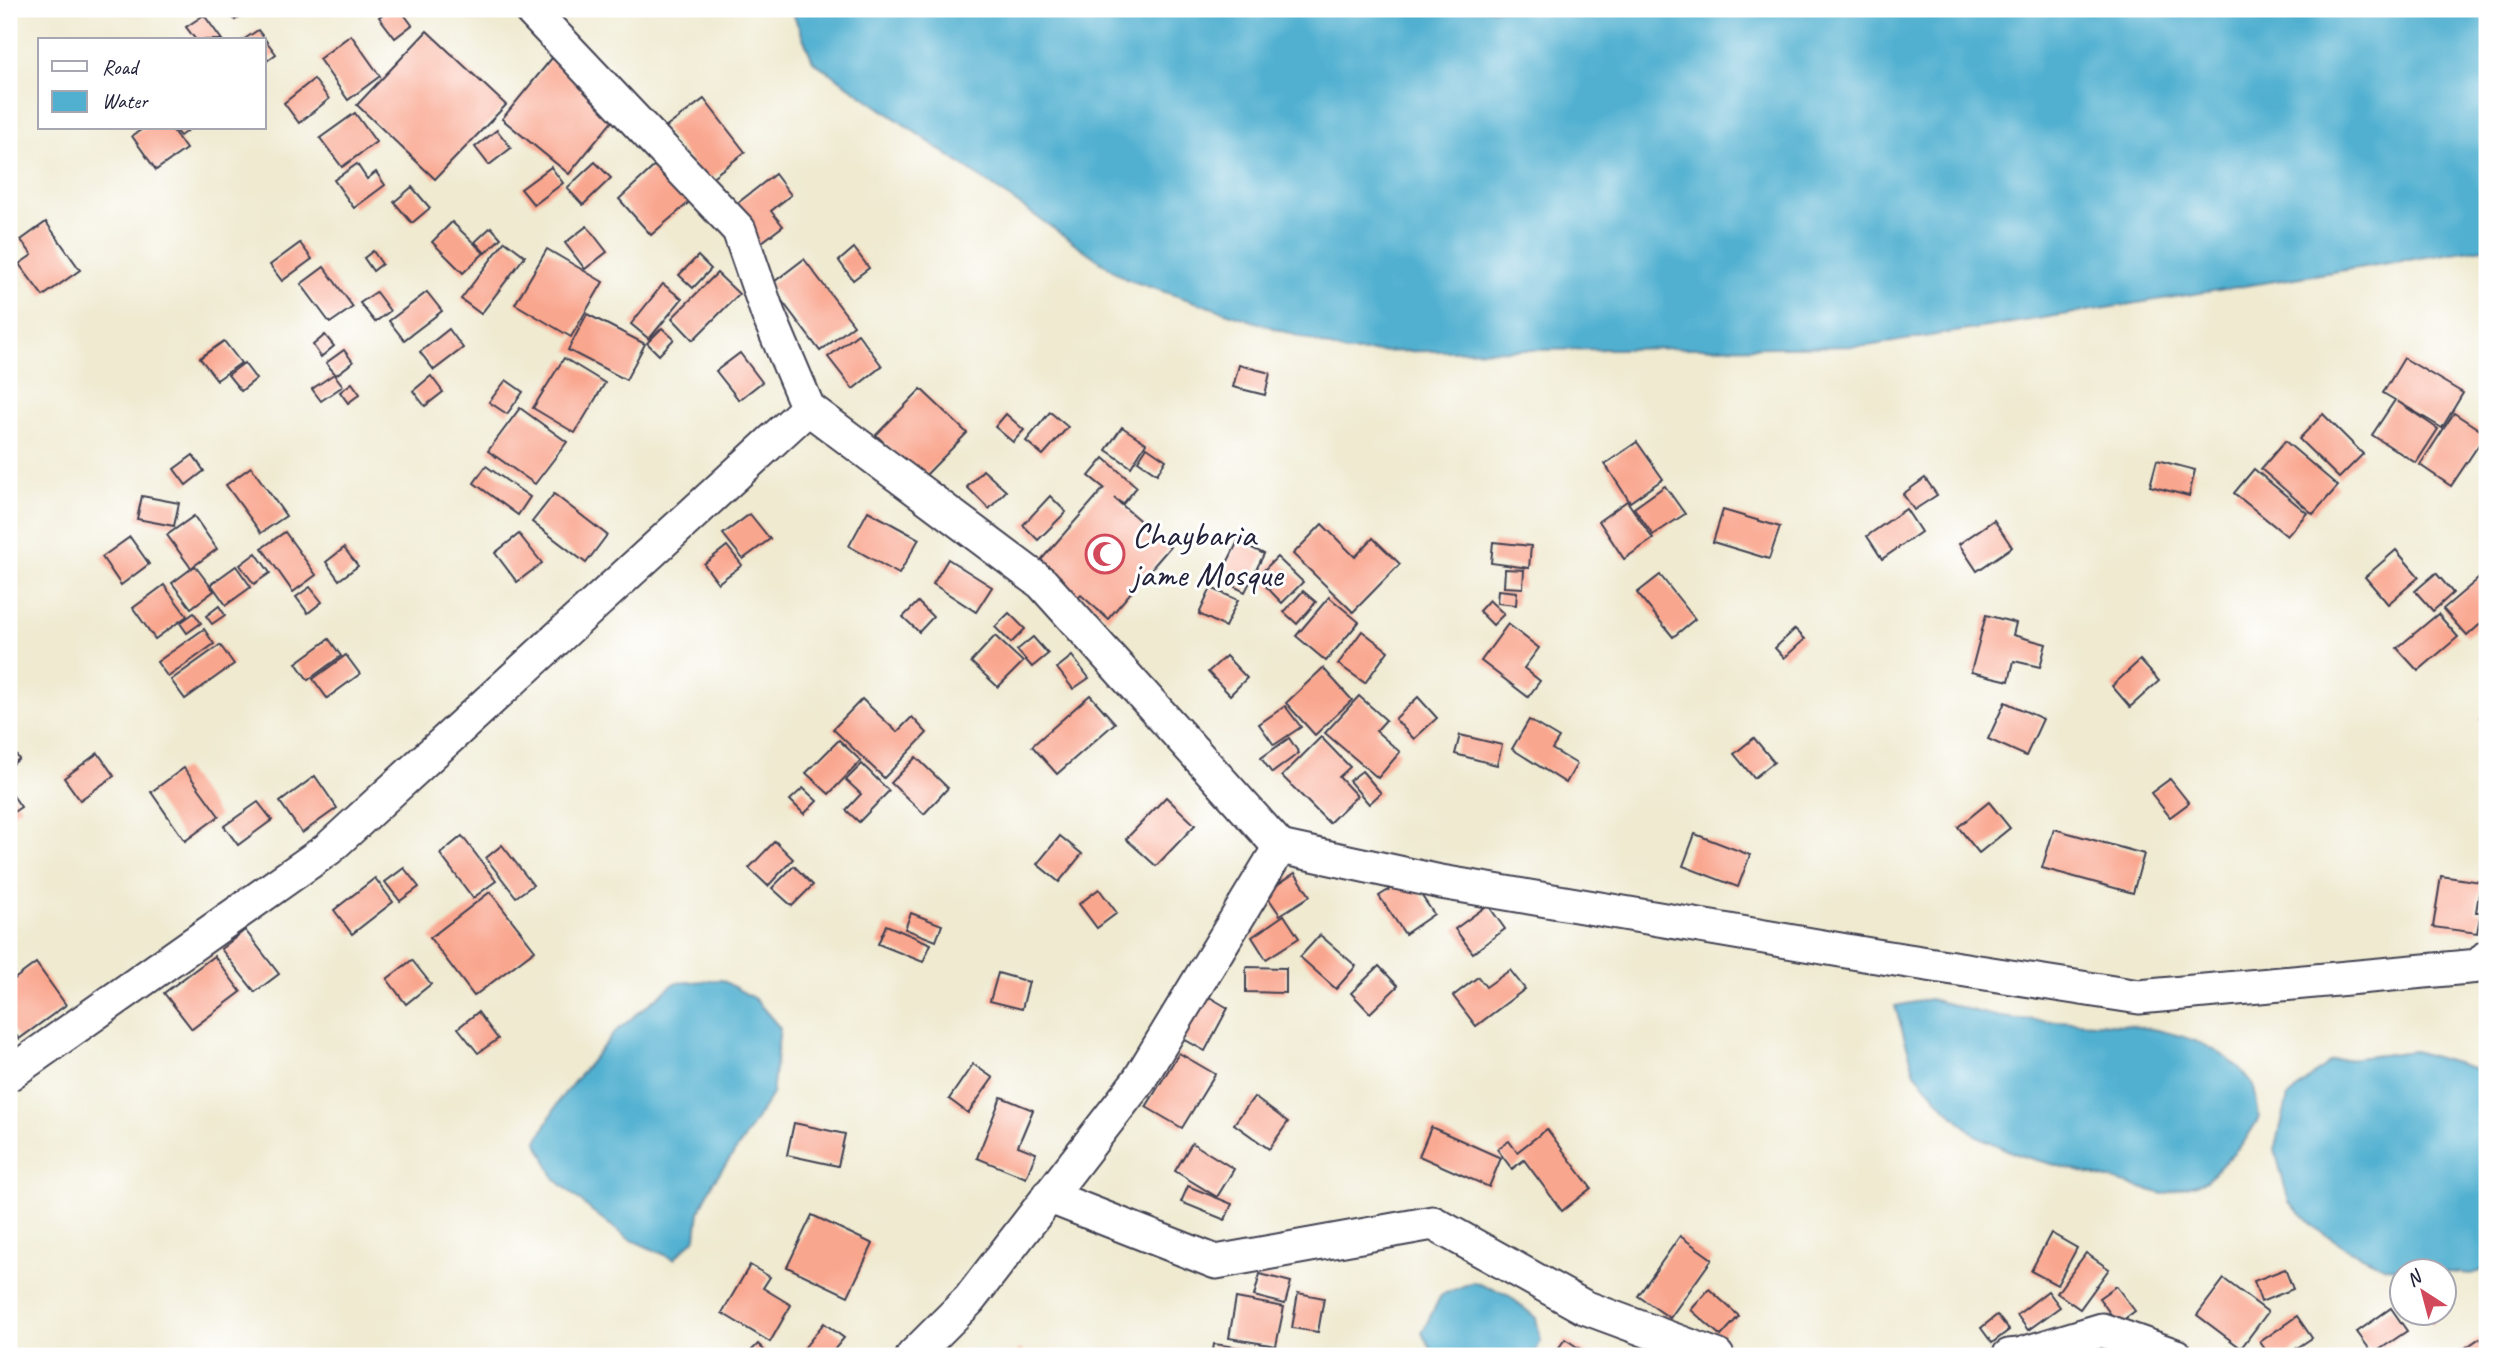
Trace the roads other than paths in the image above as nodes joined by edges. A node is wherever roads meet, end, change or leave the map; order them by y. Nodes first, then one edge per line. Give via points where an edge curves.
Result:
1 (530, 9) edge
2 (808, 408) junction
3 (1280, 847) junction
4 (2487, 957) edge
5 (9, 1074) edge
6 (1048, 1196) junction
7 (913, 1356) edge
8 (1717, 1356) edge
9 (2009, 1356) edge
10 (2176, 1356) edge

1 - 2 street via 739,230
2 - 3 street via 1042,583
2 - 5 street via 328,849
3 - 4 street via 1441,882 2139,997 2479,966
3 - 6 street via 1139,1080
6 - 7 street via 969,1300
6 - 8 street via 1216,1262 1433,1223 1584,1307
9 - 10 street via 2102,1330

